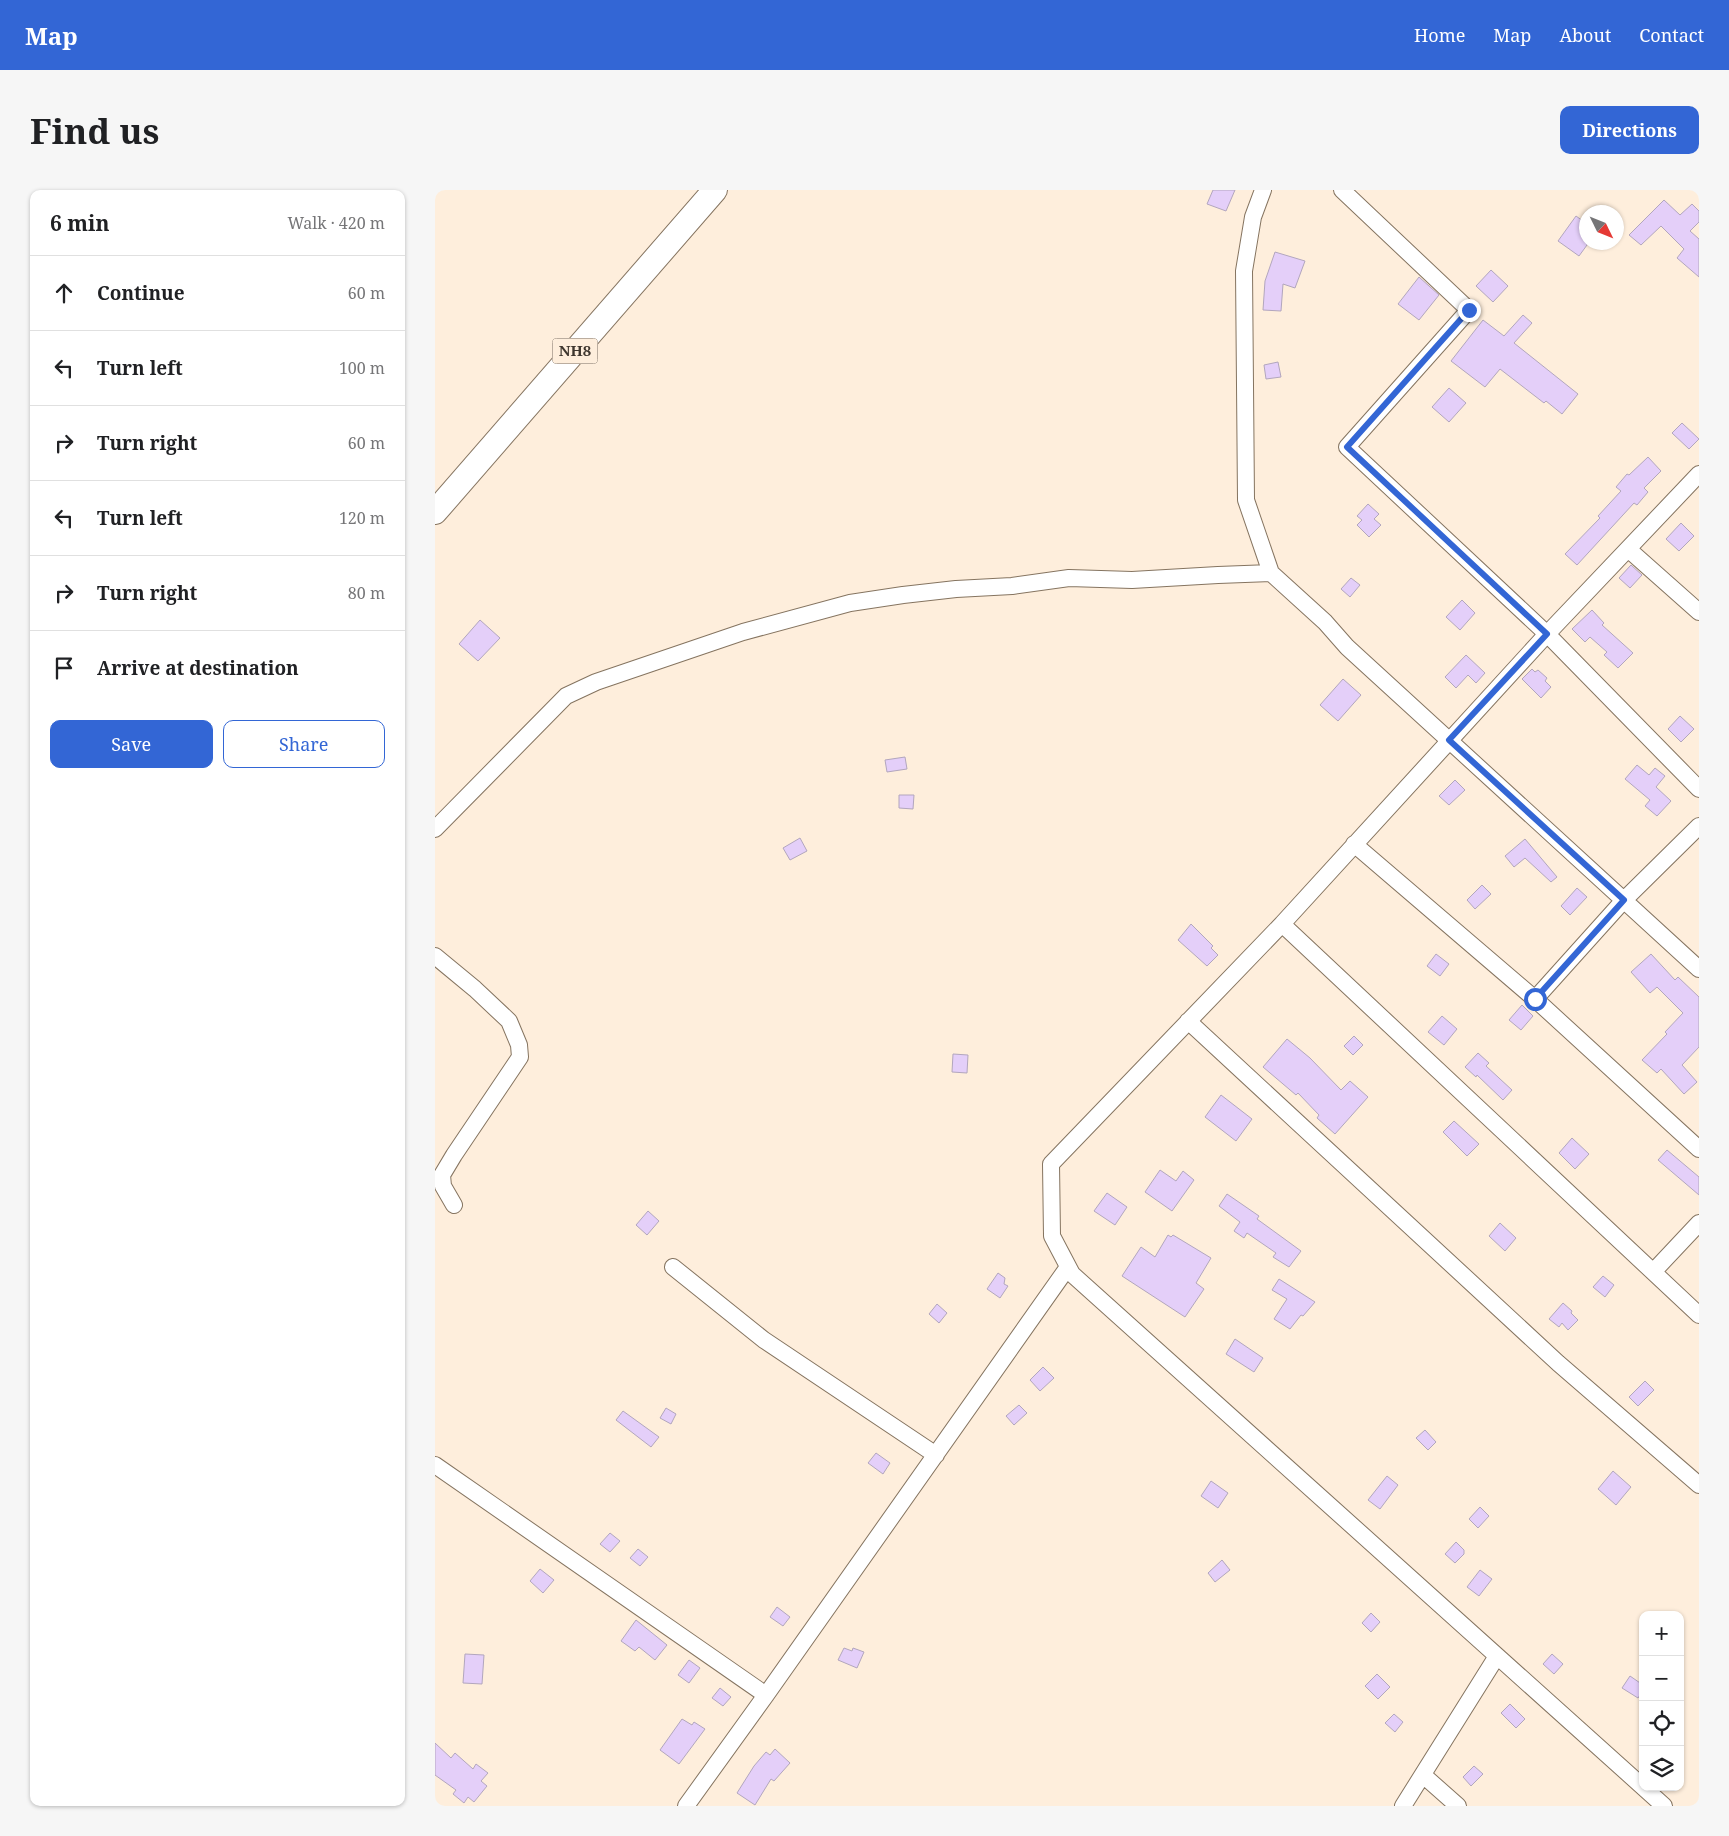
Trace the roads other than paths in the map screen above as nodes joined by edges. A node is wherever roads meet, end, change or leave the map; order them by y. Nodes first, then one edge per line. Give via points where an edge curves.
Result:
1 (715, 190) edge
2 (1263, 190) edge
3 (1342, 190) edge
4 (1699, 474) edge
5 (435, 512) edge
6 (1628, 549) junction
7 (1271, 573) junction
8 (1699, 612) edge
9 (1547, 634) junction
10 (1449, 740) junction
11 (1699, 789) edge
12 (1699, 826) edge
13 (435, 828) edge
14 (1354, 844) junction
15 (1624, 900) junction
16 (1282, 924) junction
17 (435, 956) edge
18 (1699, 969) edge
19 (1535, 999) junction
20 (1189, 1021) junction
21 (1699, 1149) edge
22 (454, 1204) dead end
23 (1699, 1224) edge
24 (673, 1267) dead end
25 (1068, 1267) junction
26 (1653, 1272) junction
27 (1699, 1315) edge
28 (936, 1455) junction
29 (435, 1465) edge
30 (1699, 1485) edge
31 (1497, 1656) junction
32 (766, 1696) junction
33 (1423, 1775) junction
34 (1639, 1783) edge
35 (1647, 1791) edge
36 (685, 1806) edge
37 (1403, 1806) edge
38 (1458, 1806) edge
39 (1664, 1806) edge

1 - 5 highway, NH8
2 - 7 street via 1253,217 1244,271 1246,500
3 - 9 street via 1469,310 1347,447
4 - 6 street
6 - 8 street
6 - 9 street
7 - 10 street
7 - 13 street via 1132,580 1069,578 921,593 850,603 743,632 596,682 566,696
9 - 10 street
9 - 11 street
10 - 14 street
10 - 15 street
12 - 15 street
14 - 16 street
14 - 19 street
15 - 18 street
15 - 19 street
16 - 20 street
16 - 26 street
17 - 22 street via 509,1021 519,1045 519,1057 442,1175 443,1186
19 - 21 street
20 - 25 street via 1051,1164 1052,1236
20 - 30 street via 1558,1363
23 - 26 street
24 - 28 street via 764,1340
25 - 28 street
25 - 31 street
26 - 27 street
28 - 32 street
29 - 32 street
31 - 33 street
31 - 34 street
32 - 36 street
33 - 37 street
33 - 38 street
35 - 39 street

